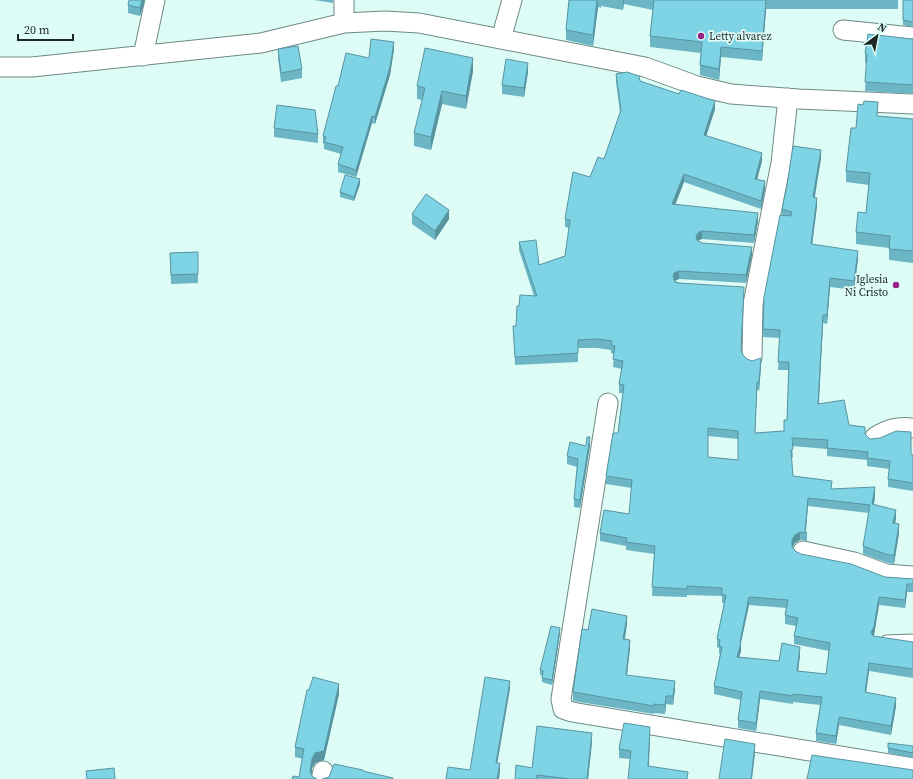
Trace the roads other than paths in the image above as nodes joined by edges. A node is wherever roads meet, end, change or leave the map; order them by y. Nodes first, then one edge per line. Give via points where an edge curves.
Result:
1 (155, 0) edge
2 (344, 0) edge
3 (512, 0) edge
4 (344, 23) junction
5 (843, 30) dead end
6 (913, 37) edge
7 (501, 39) junction
8 (143, 56) junction
9 (0, 67) edge
10 (788, 98) junction
11 (913, 104) edge
12 (752, 358) dead end
13 (608, 403) dead end
14 (913, 428) edge
15 (875, 438) edge
16 (803, 551) dead end
17 (913, 576) edge
18 (913, 639) edge
19 (877, 640) edge
20 (913, 768) edge

1 - 8 street
2 - 4 street
3 - 7 street
4 - 7 street via 419,23
4 - 8 street via 261,43
5 - 6 street
7 - 10 street via 644,67 697,86 731,94
8 - 9 street via 32,67
10 - 11 street
10 - 12 street via 781,163 752,290
13 - 20 street via 561,699 563,709
14 - 15 street via 887,430
16 - 17 street via 854,562 886,574
18 - 19 lane

